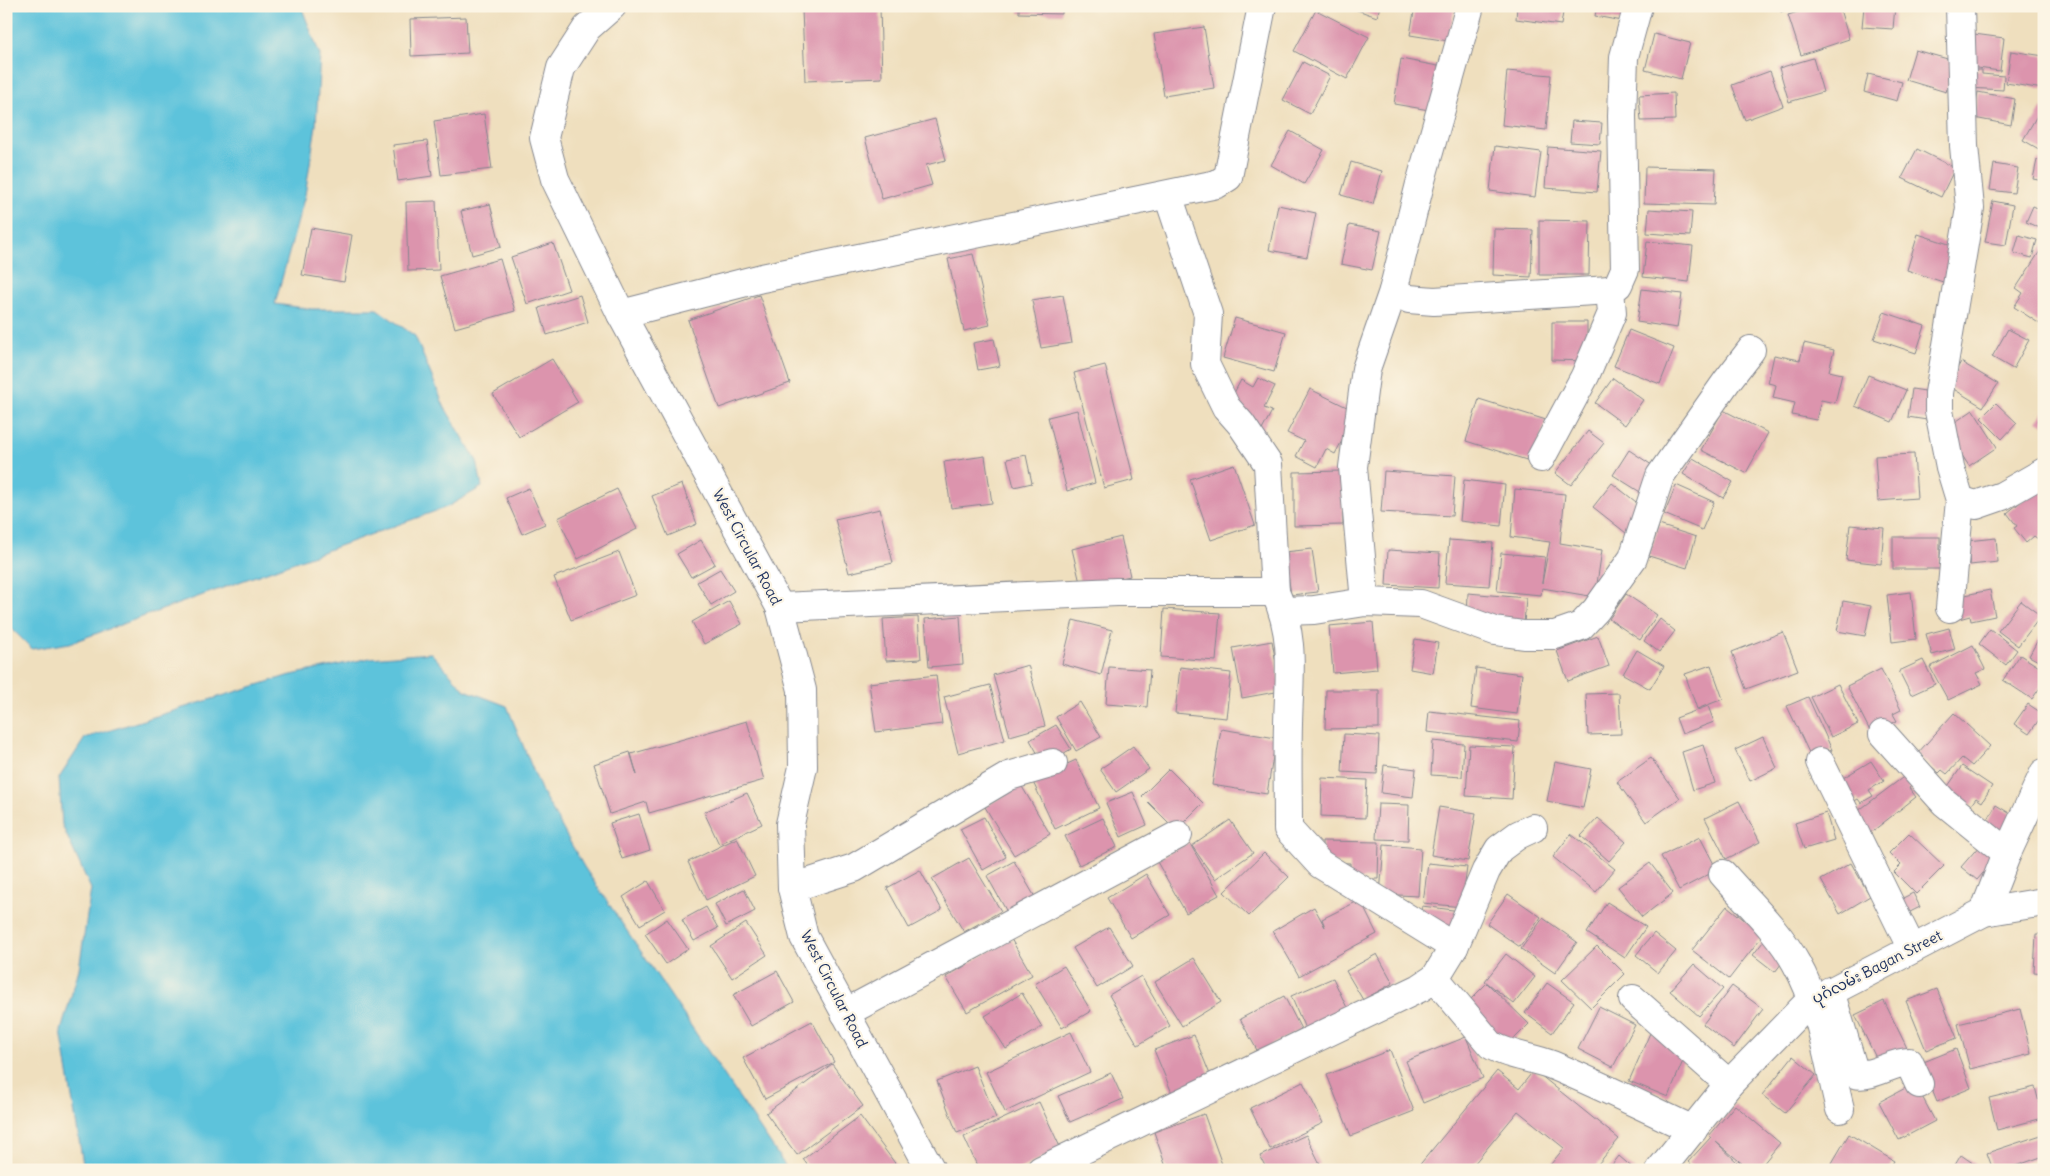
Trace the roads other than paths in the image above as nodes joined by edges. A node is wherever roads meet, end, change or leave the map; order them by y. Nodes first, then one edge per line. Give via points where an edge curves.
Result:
1 (612, 6) edge
2 (1262, 6) edge
3 (1470, 6) edge
4 (1638, 6) edge
5 (1960, 6) edge
6 (1168, 195) junction
7 (1610, 290) junction
8 (1393, 291) junction
9 (621, 314) junction
10 (1751, 350) dead end
11 (1541, 458) dead end
12 (2044, 472) edge
13 (1960, 500) junction
14 (1279, 601) junction
15 (1365, 602) junction
16 (780, 607) junction
17 (1950, 608) dead end
18 (1883, 734) dead end
19 (1820, 762) dead end
20 (1053, 763) dead end
21 (2044, 773) edge
22 (1533, 828) dead end
23 (1178, 835) dead end
24 (2007, 852) junction
25 (1723, 874) dead end
26 (792, 888) junction
27 (2044, 902) edge
28 (1984, 912) junction
29 (1454, 947) junction
30 (1912, 949) junction
31 (1435, 978) junction
32 (1821, 996) junction
33 (1633, 999) dead end
34 (845, 1013) junction
35 (1729, 1084) junction
36 (1919, 1084) dead end
37 (1840, 1109) dead end
38 (1693, 1130) junction
39 (932, 1170) edge
40 (1041, 1170) edge
41 (1660, 1170) edge

1 - 9 street, West Circular Road via 587,28 561,68 544,138 554,179
2 - 6 street via 1228,177 1217,184
3 - 8 street
4 - 7 street via 1624,57 1625,269 1618,285
5 - 13 street via 1964,146 1970,208 1939,392 1939,411
6 - 9 street via 762,278
6 - 14 street via 1208,314 1205,364 1226,407 1268,464
7 - 8 street via 1434,301 1409,299
7 - 11 street via 1612,313 1585,376
8 - 15 street via 1366,369 1353,467
9 - 16 street, West Circular Road
10 - 15 street via 1660,476 1633,558 1581,626 1555,634 1524,635 1495,631 1421,604
12 - 13 street via 2002,496 1976,505
13 - 17 street
14 - 15 street via 1314,610
14 - 16 street via 1117,592
14 - 29 street via 1290,645 1288,829 1320,864
16 - 26 street, West Circular Road via 802,690 803,767 790,824
18 - 24 street via 1944,802
19 - 30 street
20 - 26 street via 1010,776 854,868
21 - 24 street
22 - 29 street via 1499,849 1486,871
23 - 34 street
24 - 28 street
25 - 32 street via 1776,935
26 - 34 street, West Circular Road via 804,938
27 - 28 street, ပုဂံလမ်း Bagan Street
28 - 30 street, ပုဂံလမ်း Bagan Street
29 - 31 street
30 - 32 street, ပုဂံလမ်း Bagan Street
31 - 38 street via 1496,1048 1570,1072
31 - 40 street
32 - 35 street, ပုဂံလမ်း Bagan Street via 1807,1004
32 - 36 street via 1855,1074 1862,1076 1900,1062 1909,1062
32 - 37 street
33 - 35 street
34 - 39 street, West Circular Road
35 - 38 street, ပုဂံလမ်း Bagan Street
38 - 41 street, ပုဂံလမ်း Bagan Street

